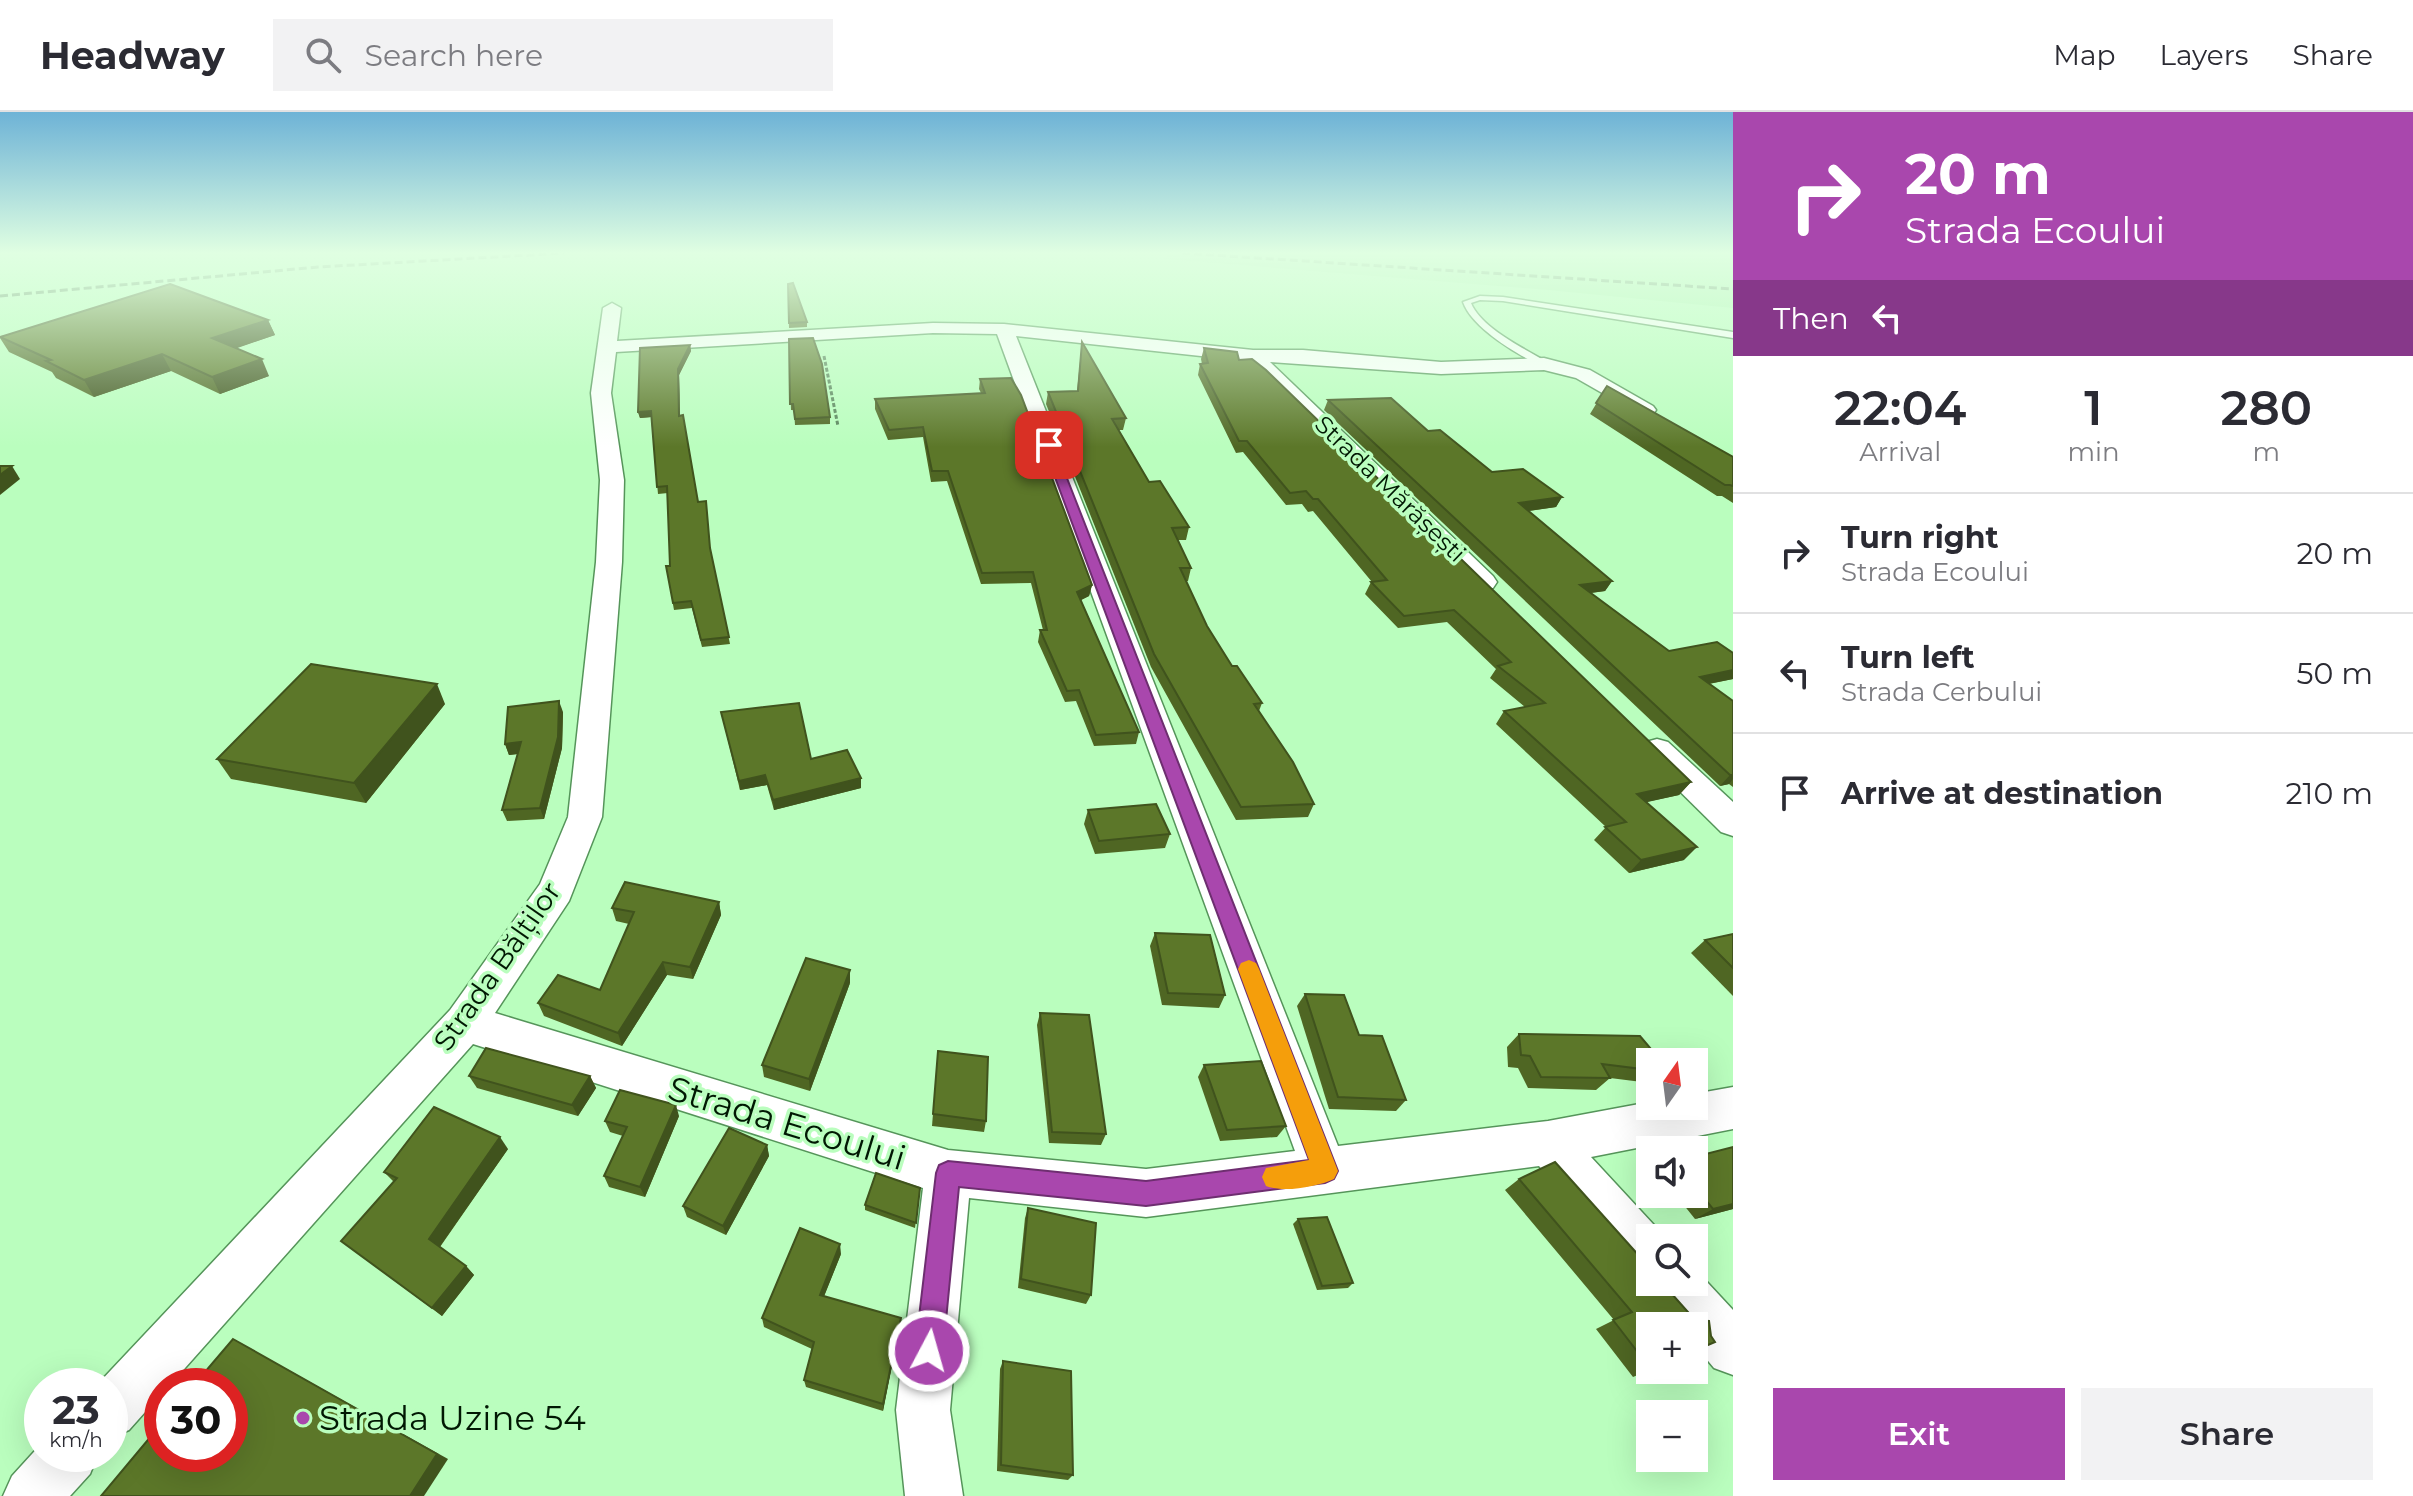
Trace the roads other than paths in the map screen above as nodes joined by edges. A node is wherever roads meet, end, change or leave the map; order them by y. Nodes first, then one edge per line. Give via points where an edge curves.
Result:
1 (611, 318) edge
2 (1476, 318) edge
3 (1622, 318) edge
4 (1004, 329) junction
5 (1733, 335) edge
6 (608, 347) junction
7 (1253, 356) junction
8 (1544, 364) junction
9 (1663, 420) edge
10 (1504, 601) edge
11 (1641, 734) edge
12 (1733, 823) edge
13 (465, 1023) junction
14 (1733, 1108) edge
15 (1548, 1143) junction
16 (1325, 1171) junction
17 (948, 1173) junction
18 (1636, 1241) edge
19 (1686, 1296) edge
20 (1733, 1349) edge
21 (128, 1391) edge
22 (54, 1472) edge
23 (32, 1496) edge
24 (934, 1496) edge

1 - 6 street, Strada Bălților
2 - 8 lane
3 - 5 lane
4 - 6 street via 933,328
4 - 7 street
4 - 16 street
6 - 13 street, Strada Bălților via 601,393 612,480 609,562 585,817 556,891
7 - 8 street via 1441,368
7 - 10 street, Strada Mărășești
8 - 9 street via 1583,374
11 - 12 street
13 - 17 street, Strada Ecoului
13 - 21 street, Strada Bălților
14 - 15 street, Strada Ecoului
15 - 16 street, Strada Ecoului
15 - 18 street
16 - 17 street, Strada Ecoului via 1146,1193
17 - 24 street via 923,1410
19 - 20 street
22 - 23 street

